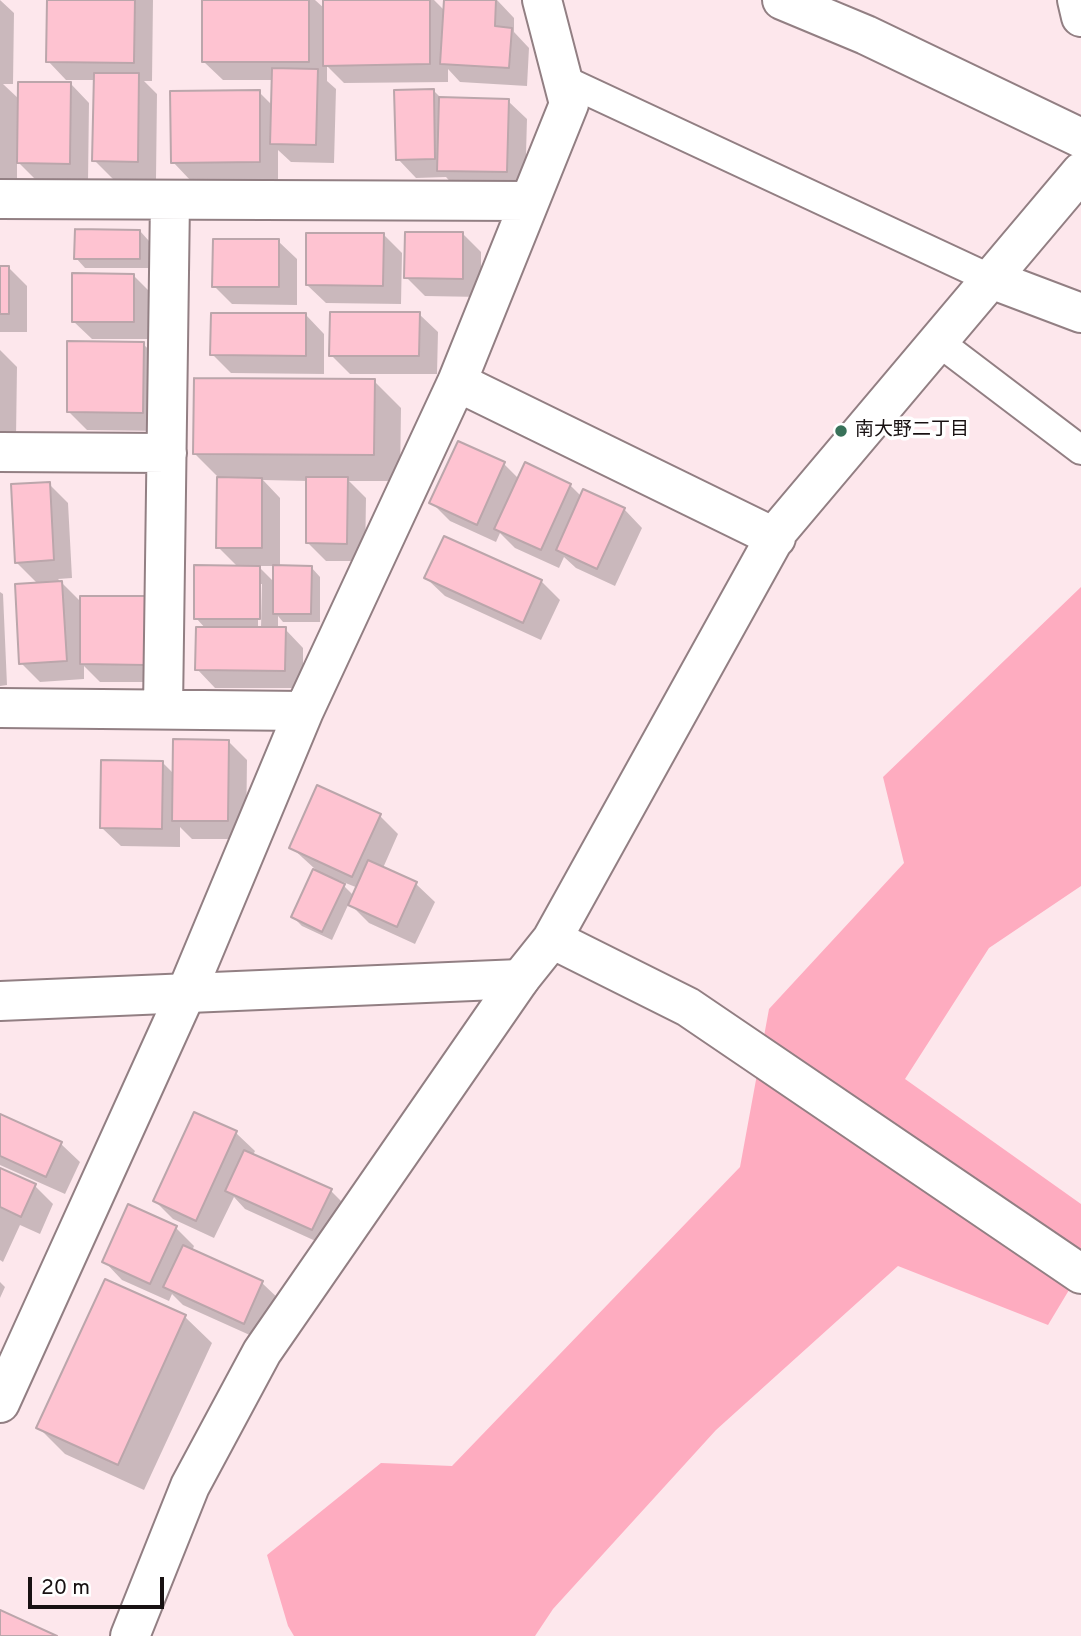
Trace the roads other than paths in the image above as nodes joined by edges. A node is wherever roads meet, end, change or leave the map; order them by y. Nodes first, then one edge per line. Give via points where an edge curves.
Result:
1 (542, 0) edge
2 (782, 0) edge
3 (1077, 0) edge
4 (1081, 17) edge
5 (861, 18) edge
6 (562, 79) junction
7 (1081, 138) edge
8 (1081, 172) edge
9 (0, 199) edge
10 (170, 200) junction
11 (529, 201) junction
12 (990, 279) junction
13 (1081, 313) edge
14 (940, 343) junction
15 (457, 382) junction
16 (1081, 450) edge
17 (0, 452) edge
18 (167, 453) junction
19 (776, 538) junction
20 (0, 708) edge
21 (163, 709) junction
22 (304, 711) junction
23 (552, 939) junction
24 (520, 979) junction
25 (187, 991) junction
26 (0, 1000) edge
27 (1081, 1274) edge
28 (0, 1404) edge
29 (130, 1636) edge

1 - 6 street
2 - 5 street
3 - 4 street
5 - 7 street
6 - 11 street via 569,104
6 - 12 lane
8 - 12 street
9 - 10 street
10 - 11 street
10 - 18 street
11 - 15 street
12 - 13 street
12 - 14 street
14 - 16 lane
14 - 19 street
15 - 19 street
15 - 22 street
17 - 18 street
18 - 21 street
19 - 23 street
20 - 21 street
21 - 22 street
22 - 25 street
23 - 24 street
23 - 27 street via 688,1007
24 - 25 street
24 - 29 street via 262,1352 190,1486
25 - 26 street
25 - 28 street

